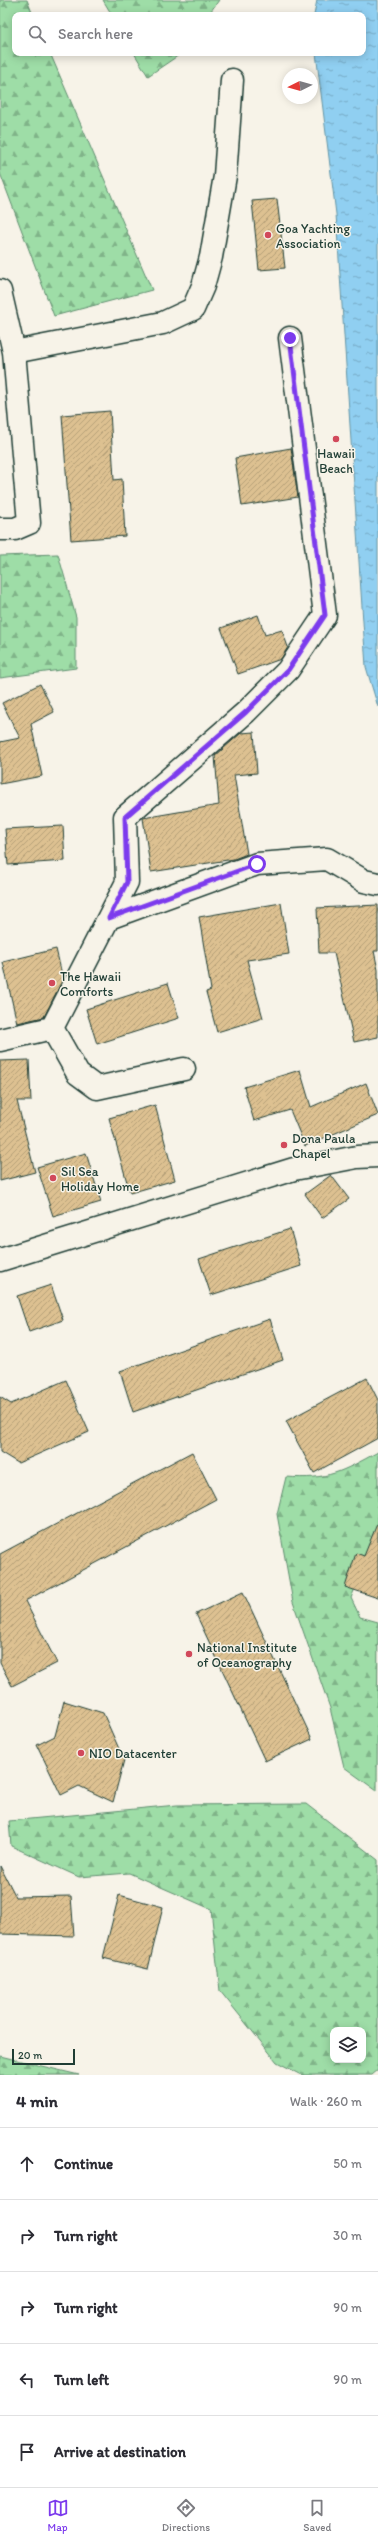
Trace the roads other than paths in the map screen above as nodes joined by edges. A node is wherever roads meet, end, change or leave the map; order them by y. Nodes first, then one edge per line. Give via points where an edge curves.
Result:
1 (232, 80) dead end
2 (0, 291) edge
3 (290, 338) dead end
4 (14, 352) junction
5 (0, 529) edge
6 (378, 884) edge
7 (109, 918) junction
8 (52, 1028) junction
9 (0, 1040) edge
10 (184, 1069) dead end
11 (378, 1156) edge
12 (0, 1260) edge

1 - 4 street via 225,176 212,257 193,309 163,323
2 - 4 street
3 - 7 street via 325,615 288,670 246,712 125,817 127,882
4 - 5 street via 29,523 15,528
6 - 7 street via 364,881 327,859 257,864
7 - 8 street
8 - 9 street
8 - 10 street via 78,1074 98,1088
11 - 12 street via 357,1157 294,1169

